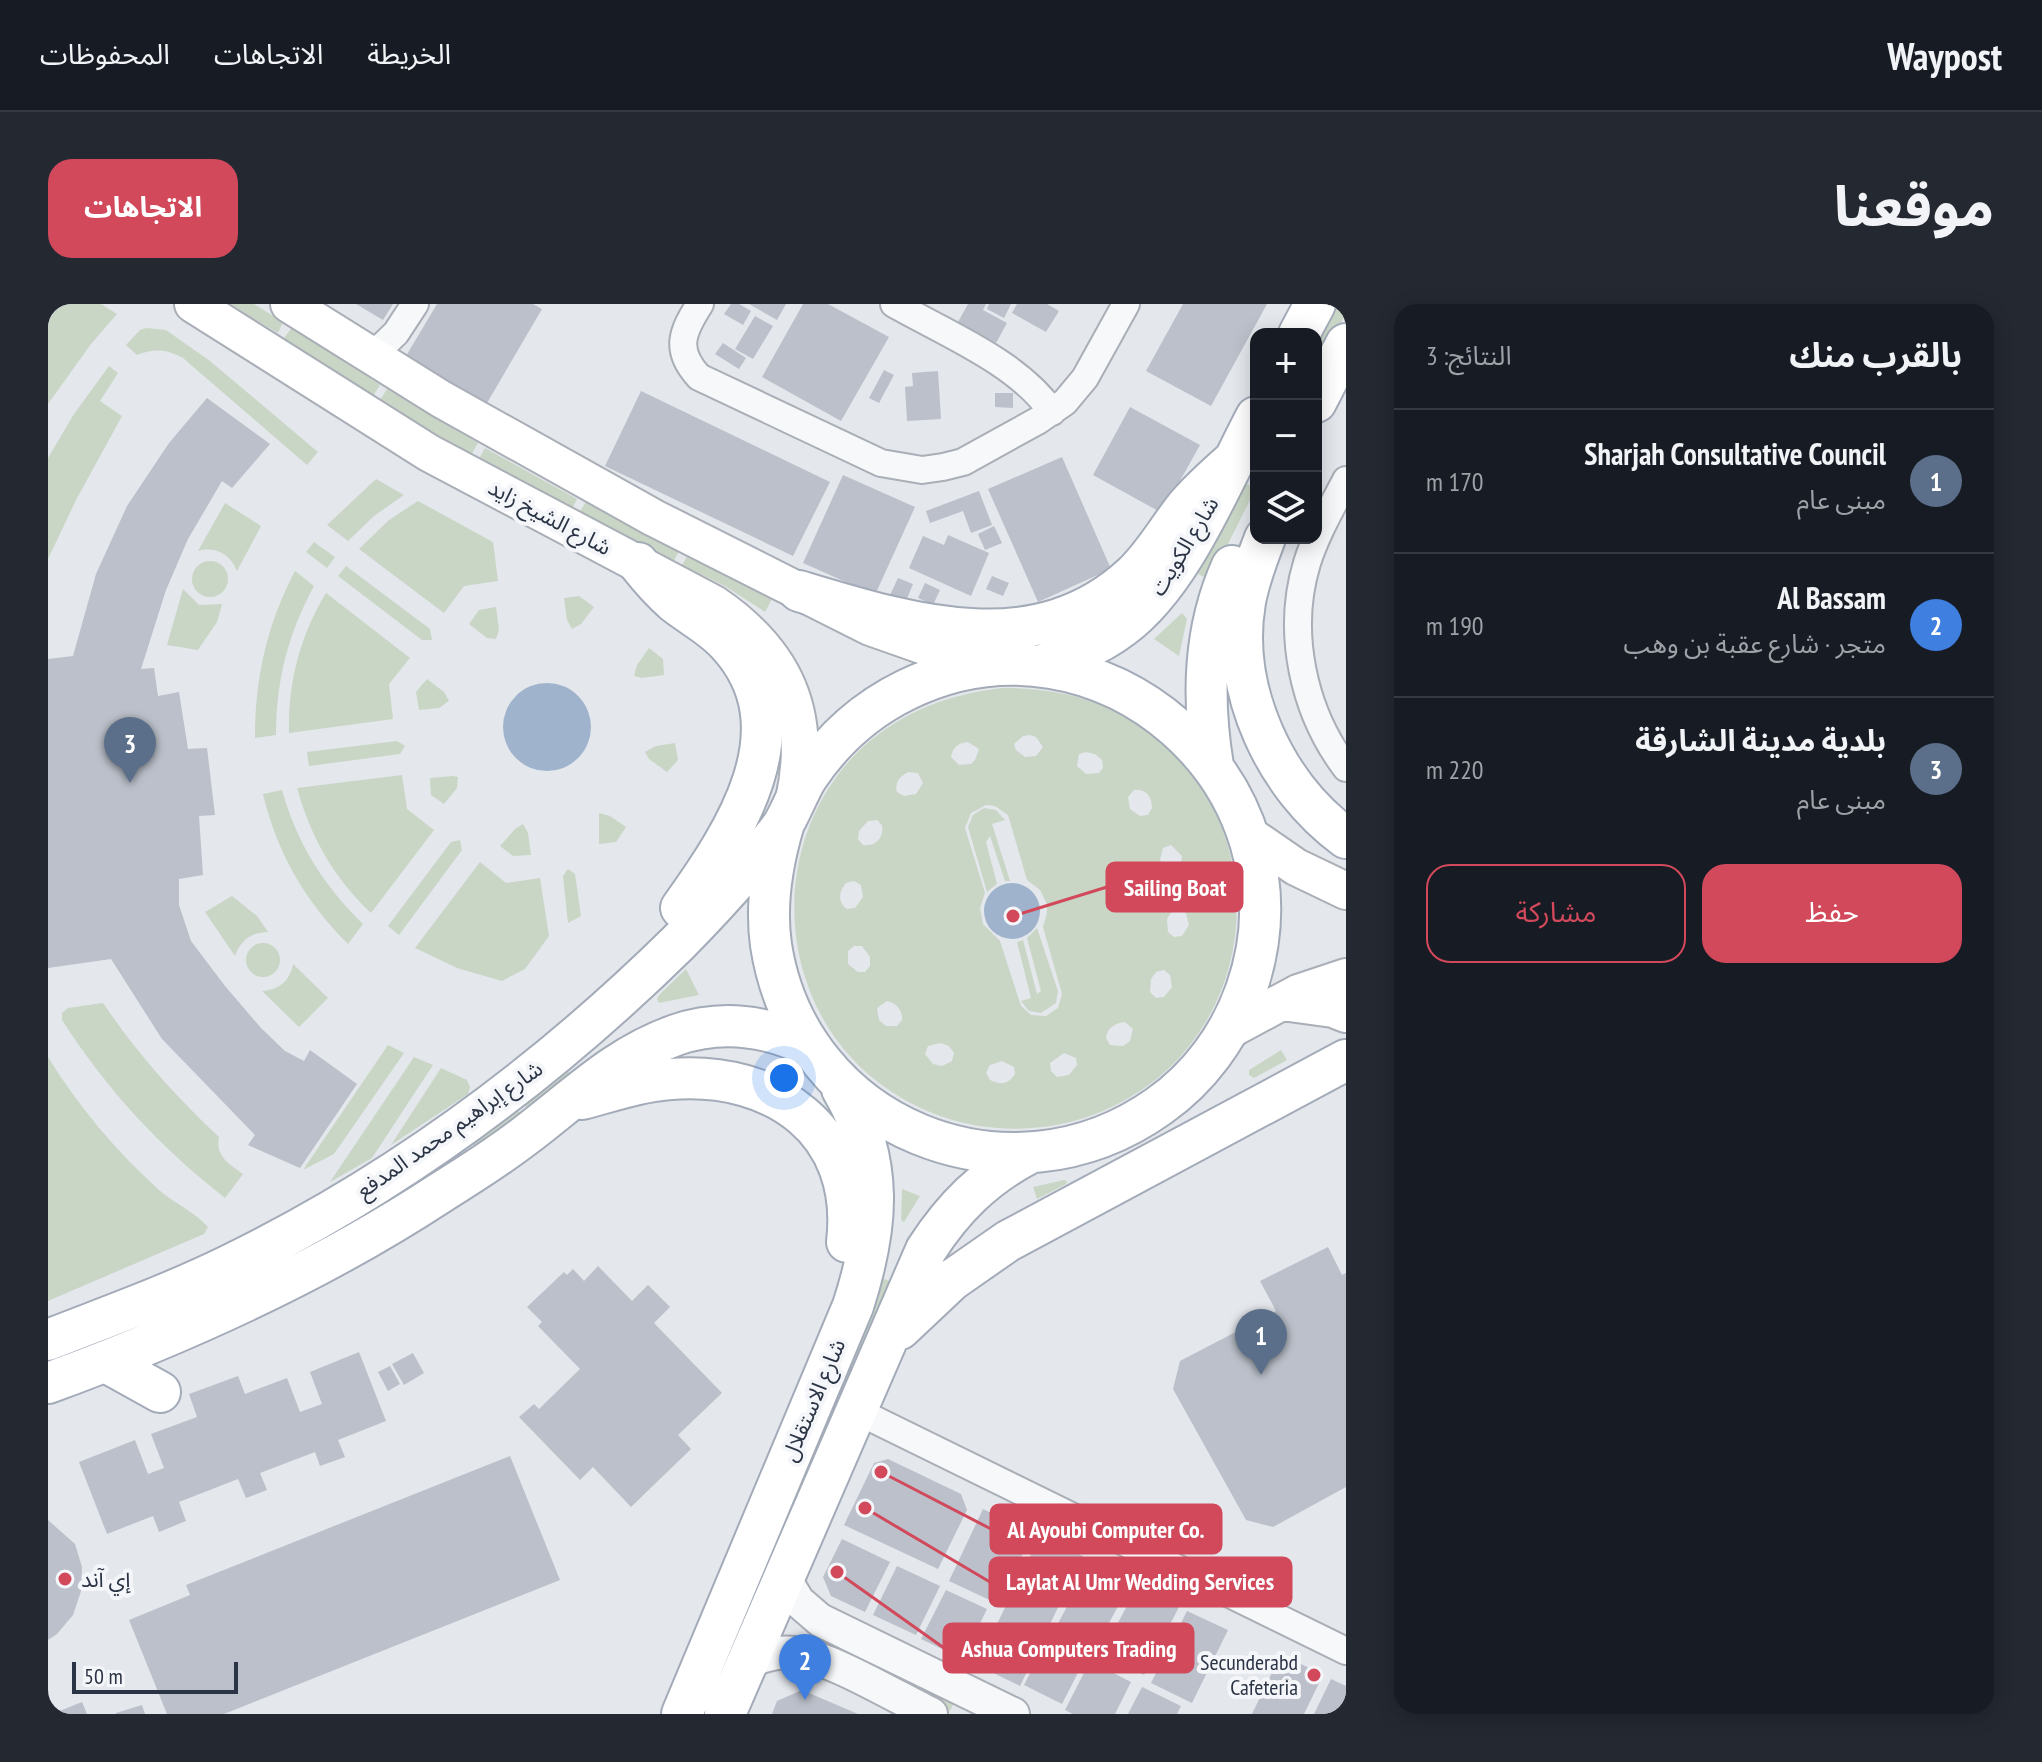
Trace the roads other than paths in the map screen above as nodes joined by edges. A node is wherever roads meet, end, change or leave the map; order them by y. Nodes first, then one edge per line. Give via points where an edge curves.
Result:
1 (193, 304) edge
2 (289, 304) edge
3 (415, 304) edge
4 (700, 304) edge
5 (894, 304) edge
6 (1126, 304) edge
7 (1315, 304) edge
8 (1302, 328) edge
9 (1346, 344) edge
10 (371, 357) junction
11 (1317, 400) edge
12 (1052, 412) junction
13 (1250, 428) edge
14 (1233, 461) junction
15 (1346, 480) edge
16 (1250, 530) edge
17 (1263, 544) edge
18 (638, 563) junction
19 (799, 591) junction
20 (1039, 666) junction
21 (984, 667) junction
22 (1213, 766) junction
23 (1346, 768) edge
24 (789, 812) junction
25 (1248, 834) junction
26 (1346, 838) edge
27 (1346, 891) edge
28 (1346, 977) edge
29 (1280, 1001) junction
30 (1346, 1014) edge
31 (1226, 1032) junction
32 (576, 1037) junction
33 (811, 1047) junction
34 (1346, 1060) edge
35 (836, 1078) junction
36 (563, 1105) junction
37 (1028, 1154) junction
38 (103, 1318) junction
39 (48, 1321) edge
40 (48, 1340) edge
41 (880, 1353) junction
42 (830, 1361) junction
43 (106, 1362) junction
44 (48, 1383) edge
45 (160, 1392) dead end
46 (855, 1410) junction
47 (783, 1576) junction
48 (1346, 1651) edge
49 (746, 1663) junction
50 (919, 1711) edge
51 (682, 1714) edge
52 (725, 1714) edge
53 (1013, 1714) edge

1 - 18 main road, شارع الشيخ زايد via 429,453
2 - 10 main road
3 - 10 street
4 - 12 street via 682,343 684,356 699,377 881,463 922,470 963,462
5 - 12 street via 1015,373
6 - 12 street via 1085,378
7 - 8 main road
9 - 11 main road
10 - 19 main road via 582,480
13 - 14 main road, شارع الكويت
14 - 19 main road via 1195,496 1131,577 1088,607 1051,621 987,631 937,627
14 - 20 main road, شارع الكويت via 1157,595 1104,639
15 - 23 street via 1307,563 1298,625 1311,703
16 - 22 main road via 1219,600 1210,641 1206,710
17 - 26 main road via 1245,603 1242,643 1249,690 1282,768 1317,813
18 - 24 main road, شارع الشيخ زايد via 741,622 783,674 801,736 801,770
18 - 32 main road via 665,594 715,632 742,661 760,704 762,750 732,831 712,866 658,942
19 - 21 main road via 870,627
20 - 21 main road
20 - 22 main road via 1124,691 1173,723
21 - 24 main road via 914,686 872,710 819,761
22 - 25 main road
24 - 32 main road, شارع إبراهيم محمد المدفع via 686,935
24 - 33 main road via 770,880 770,938 784,995
25 - 27 main road via 1296,867
25 - 31 main road via 1259,890 1257,947 1246,991
28 - 29 main road
29 - 30 main road
29 - 31 main road
31 - 37 main road via 1190,1080 1142,1118 1087,1143
32 - 38 main road, شارع إبراهيم محمد المدفع via 445,1137 288,1235 211,1274
33 - 35 main road
33 - 36 main road, شارع إبراهيم محمد المدفع via 760,1028 704,1027 628,1056
34 - 41 main road via 1008,1241 926,1302
35 - 37 main road via 877,1113 924,1137 975,1151
35 - 42 main road, شارع الاستقلال via 867,1146 874,1220 862,1279
36 - 42 main road via 646,1082 697,1078 772,1094 805,1116 835,1158 848,1205
36 - 43 main road, شارع إبراهيم محمد المدفع via 461,1180 340,1253 249,1300
37 - 41 main road, شارع الاستقلال via 988,1178 939,1230
38 - 39 street
38 - 40 main road, شارع إبراهيم محمد المدفع
41 - 46 main road, شارع الاستقلال
42 - 51 main road, شارع الاستقلال
43 - 44 main road, شارع إبراهيم محمد المدفع
43 - 45 main road
46 - 47 main road, شارع الاستقلال
46 - 48 street
47 - 49 main road, شارع الاستقلال
47 - 53 street via 798,1601 820,1620
49 - 50 street via 770,1654 808,1655
49 - 52 main road, شارع الاستقلال

